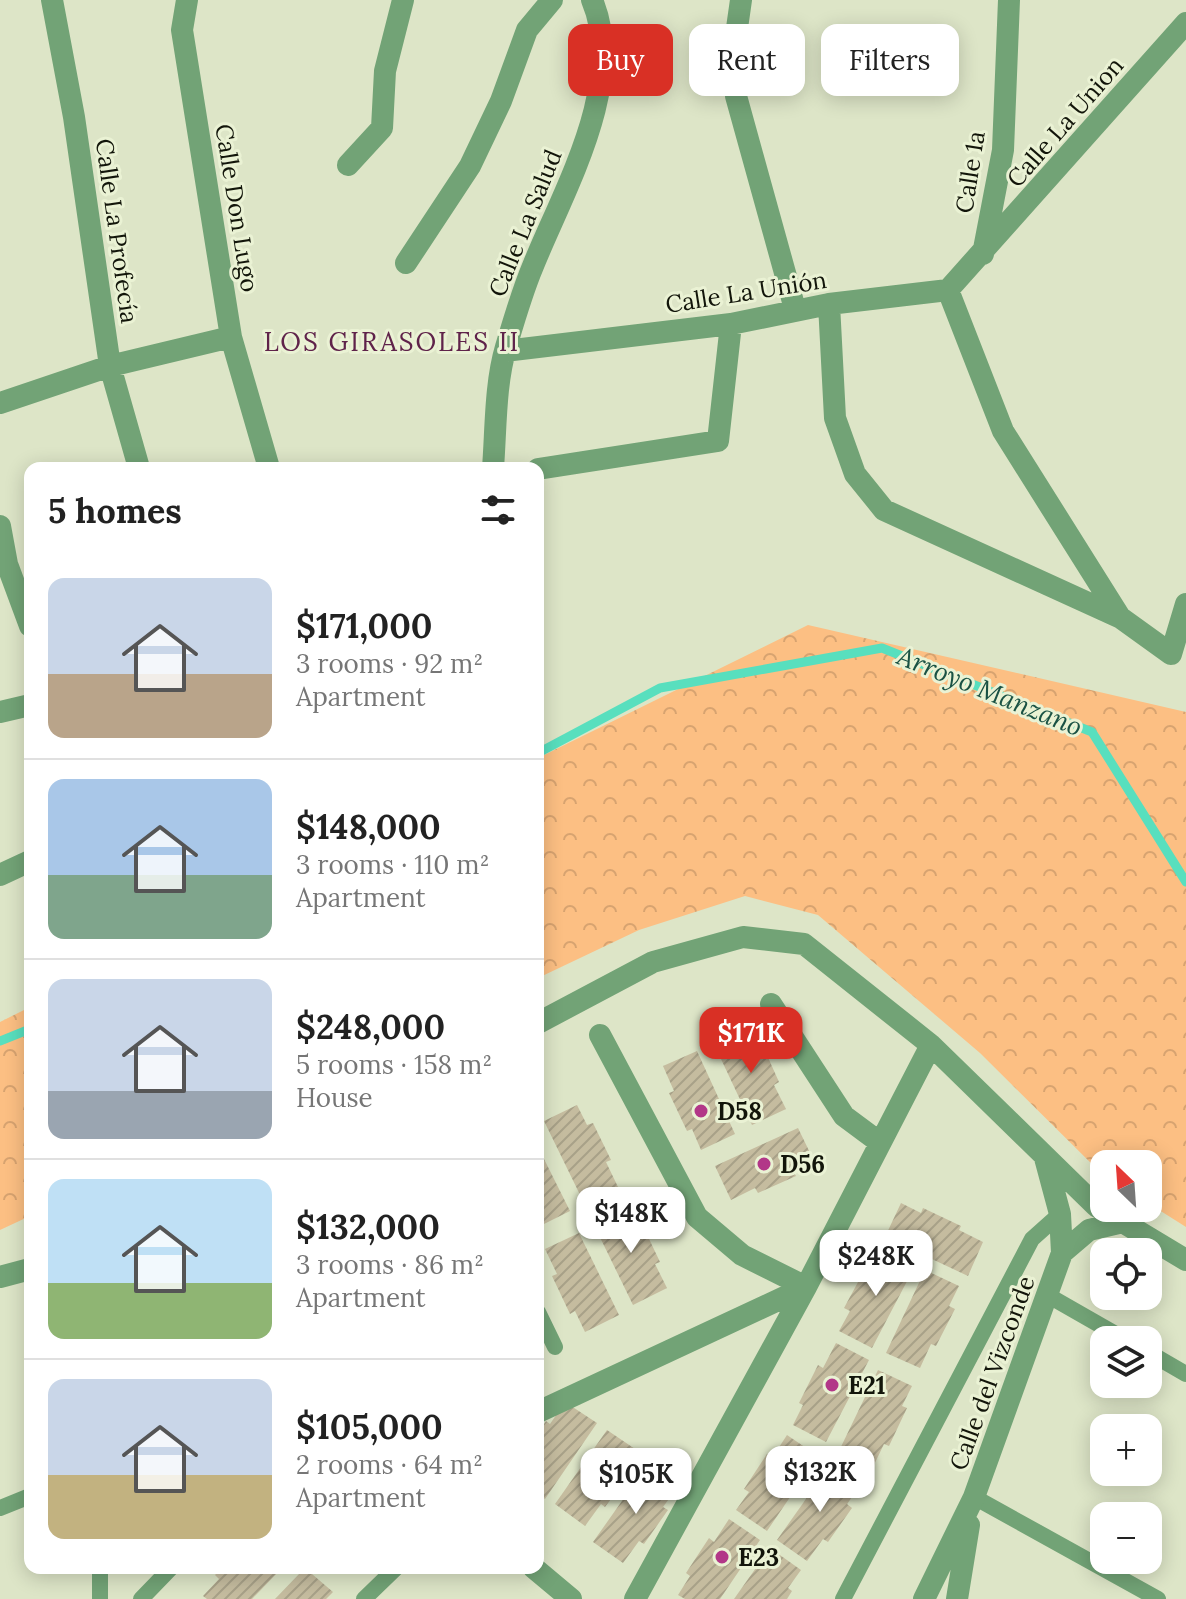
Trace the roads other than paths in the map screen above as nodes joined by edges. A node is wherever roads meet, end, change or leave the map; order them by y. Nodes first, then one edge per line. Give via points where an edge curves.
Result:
1 (52, 0) edge
2 (187, 0) edge
3 (403, 0) edge
4 (552, 0) edge
5 (592, 0) edge
6 (741, 0) edge
7 (1009, 0) edge
8 (1186, 23) edge
9 (348, 165) dead end
10 (982, 255) junction
11 (406, 263) dead end
12 (948, 290) junction
13 (829, 304) junction
14 (795, 309) junction
15 (731, 324) junction
16 (231, 337) junction
17 (505, 351) junction
18 (110, 366) junction
19 (0, 403) edge
20 (137, 462) edge
21 (267, 462) edge
22 (494, 462) edge
23 (544, 468) edge
24 (0, 526) edge
25 (4, 565) edge
26 (1186, 604) edge
27 (24, 612) edge
28 (1121, 618) junction
29 (24, 706) edge
30 (0, 712) edge
31 (24, 864) edge
32 (0, 875) edge
33 (771, 1004) dead end
34 (544, 1020) edge
35 (600, 1035) dead end
36 (931, 1045) junction
37 (879, 1142) junction
38 (1044, 1156) junction
39 (1090, 1200) edge
40 (1060, 1214) junction
41 (1123, 1222) joint
42 (1062, 1253) junction
43 (1186, 1260) edge
44 (24, 1271) edge
45 (0, 1277) edge
46 (806, 1287) junction
47 (1049, 1296) junction
48 (544, 1324) edge
49 (1102, 1326) edge
50 (555, 1347) dead end
51 (1162, 1360) edge
52 (1186, 1374) edge
53 (544, 1409) edge
54 (974, 1497) junction
55 (24, 1498) edge
56 (0, 1508) edge
57 (100, 1574) edge
58 (165, 1574) edge
59 (390, 1574) edge
60 (541, 1574) edge
61 (100, 1599) edge
62 (141, 1599) edge
63 (364, 1599) edge
64 (571, 1599) edge
65 (635, 1599) edge
66 (843, 1599) edge
67 (924, 1599) edge
68 (957, 1599) edge
69 (1158, 1599) edge

1 - 18 street, Calle La Profecía
2 - 16 street, Calle Don Lugo via 182,30
3 - 9 street via 385,71 382,128
4 - 11 street via 527,30 470,166
5 - 17 street, Calle La Salud via 601,22 602,58 589,136 531,270
6 - 14 street via 736,96
7 - 10 street, Calle 1a via 1003,150
8 - 10 street, Calle La Union
10 - 12 street
12 - 13 street, Calle La Unión
12 - 28 street via 1003,431
13 - 14 street, Calle La Unión
13 - 28 street via 835,418 855,474 884,510
14 - 15 street, Calle La Unión
15 - 17 street, Calle La Unión
15 - 23 street via 718,441
16 - 18 street
16 - 21 street, Calle Don Lugo
17 - 22 street, Calle La Salud
18 - 19 street
18 - 20 street, Calle La Profecía
24 - 25 street
25 - 27 street
26 - 28 street via 1171,654
29 - 30 street
31 - 32 street
33 - 37 street via 844,1116
34 - 36 street via 653,962 743,937 804,944
35 - 46 street via 697,1217 742,1255
36 - 37 street
36 - 38 street
37 - 46 street
38 - 39 street
38 - 40 street, Calle del Vizconde
40 - 42 street, Calle del Vizconde
40 - 66 lane via 1032,1239
41 - 42 street via 1089,1230
41 - 43 street
42 - 47 street, Calle del Vizconde
44 - 45 street
46 - 53 street
46 - 65 street
47 - 49 lane
47 - 54 street, Calle del Vizconde
48 - 50 lane
51 - 52 lane
54 - 67 street, Calle del Vizconde
54 - 68 street
54 - 69 lane
55 - 56 lane
57 - 61 lane
58 - 62 lane
59 - 63 lane
60 - 64 street

